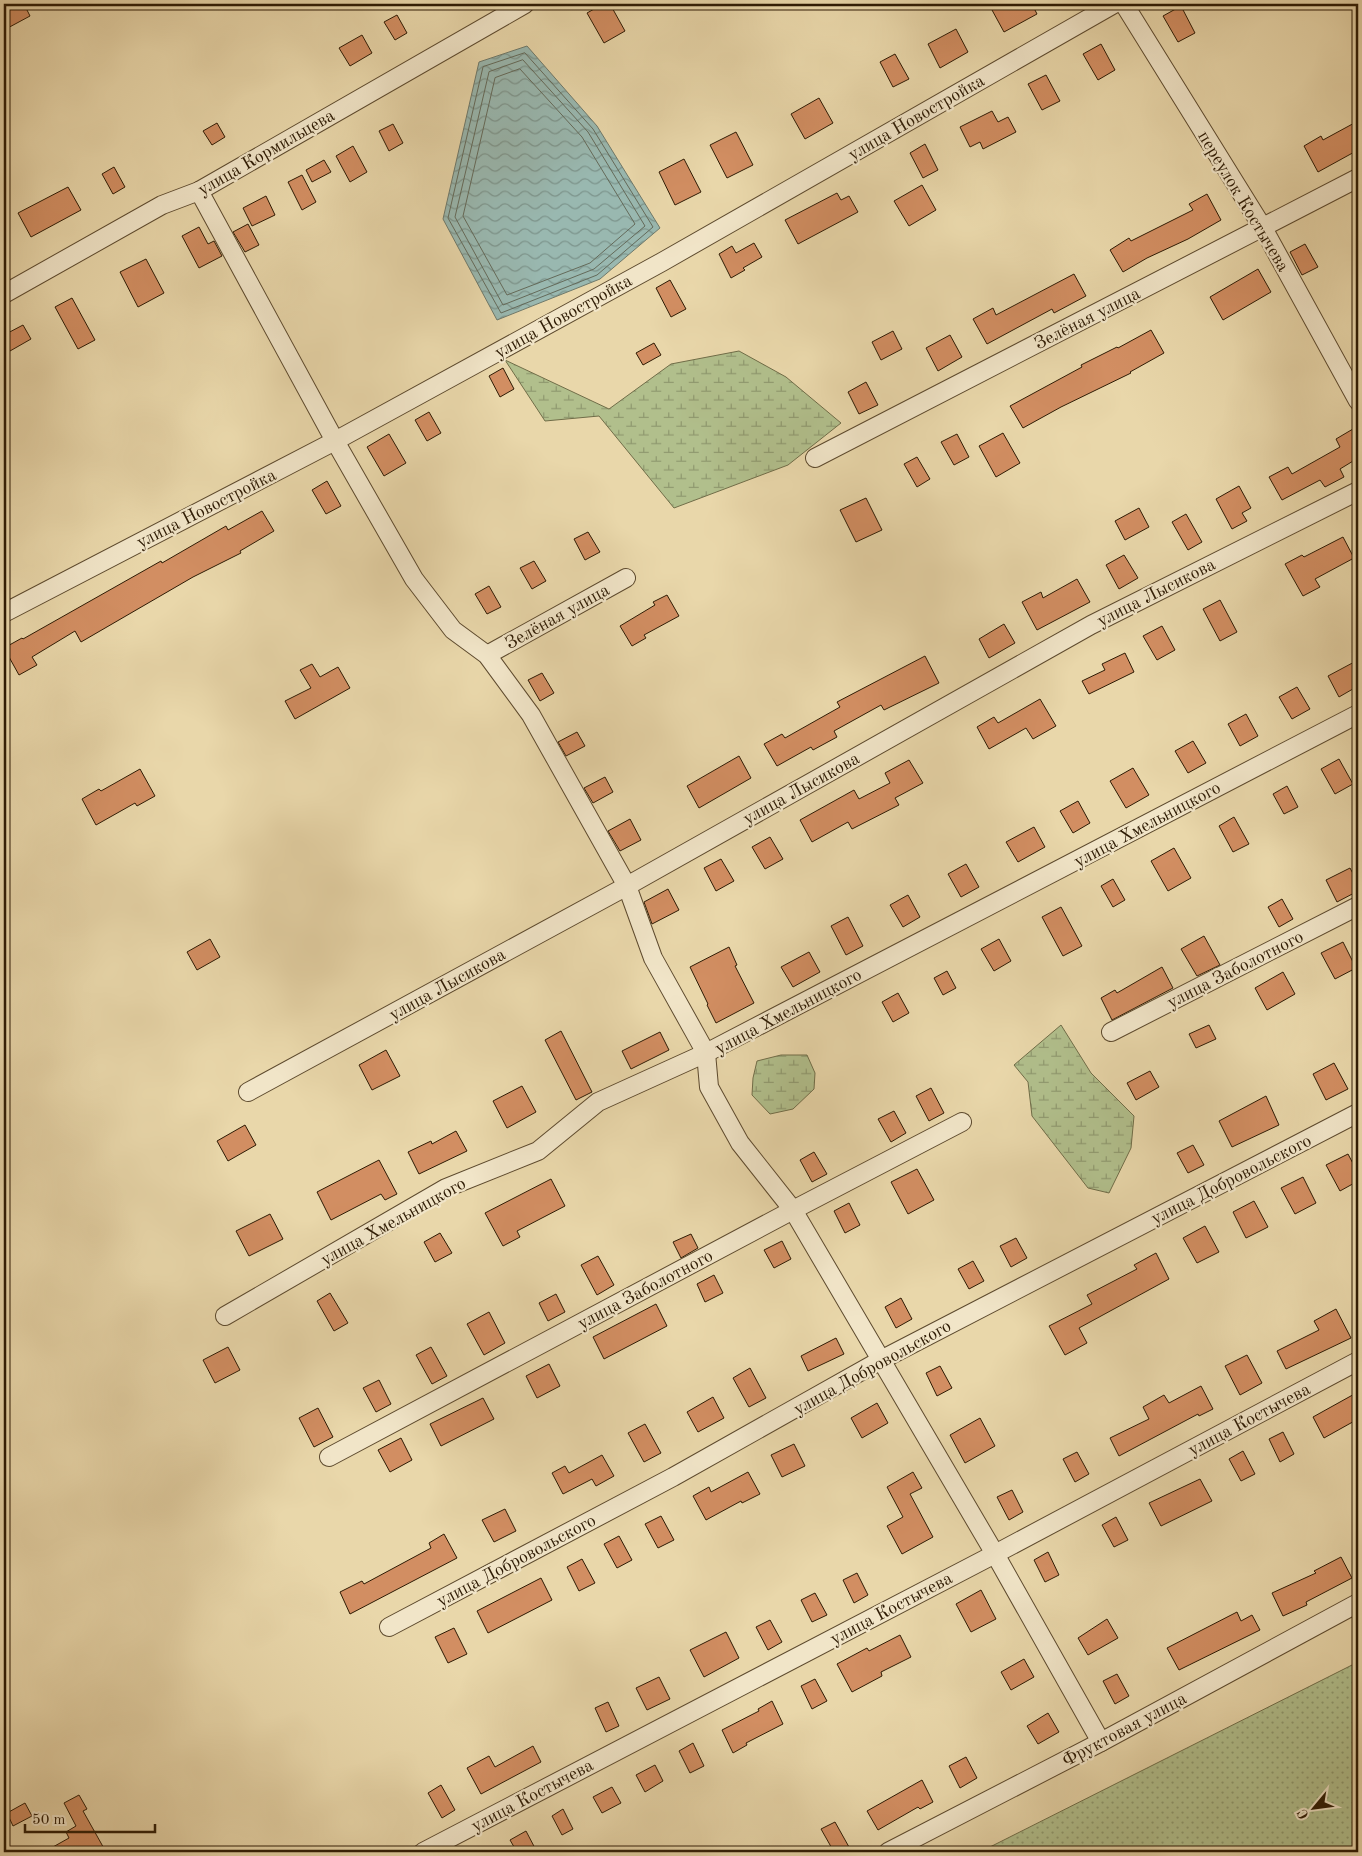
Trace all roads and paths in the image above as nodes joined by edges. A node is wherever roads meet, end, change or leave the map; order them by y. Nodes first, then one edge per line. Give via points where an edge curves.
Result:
1 (524, 4) edge
2 (1114, 4) edge
3 (1124, 4) edge
4 (1358, 178) edge
5 (199, 191) junction
6 (1263, 228) junction
7 (4, 294) edge
8 (1358, 401) edge
9 (335, 441) junction
10 (815, 458) dead end
11 (1358, 491) edge
12 (626, 578) dead end
13 (4, 613) edge
14 (487, 654) junction
15 (1358, 714) edge
16 (627, 886) junction
17 (1358, 906) edge
18 (1111, 1032) dead end
19 (706, 1053) junction
20 (248, 1092) dead end
21 (1358, 1113) edge
22 (962, 1122) dead end
23 (793, 1210) junction
24 (225, 1316) dead end
25 (881, 1360) junction
26 (1358, 1361) edge
27 (329, 1457) dead end
28 (995, 1554) junction
29 (1358, 1603) edge
30 (388, 1627) dead end
31 (1101, 1742) junction
32 (423, 1852) edge
33 (888, 1852) edge

1 - 5 street, улица Кормильцева
2 - 9 street, улица Новостройка via 662,262
3 - 6 street, переулок Костычева
4 - 6 street, Зелёная улица
5 - 7 street, улица Кормильцева via 162,205
5 - 9 street
6 - 8 street, переулок Костычева
6 - 10 street, Зелёная улица
9 - 13 street, улица Новостройка
9 - 14 street via 414,579 453,630
11 - 16 street, улица Лысикова via 1091,625
12 - 14 street, Зелёная улица
14 - 16 street via 531,715
15 - 19 street, улица Хмельницкого
16 - 19 street via 653,958
16 - 20 street, улица Лысикова
17 - 18 street, улица Заболотного
19 - 23 street via 709,1087 740,1143
19 - 24 street, улица Хмельницкого via 598,1102 538,1151 446,1188
21 - 25 street, улица Добровольского
22 - 23 street, улица Заболотного
23 - 25 street
23 - 27 street, улица Заболотного
25 - 28 street
25 - 30 street, улица Добровольского via 673,1477
26 - 28 street, улица Костычева
28 - 31 street
28 - 32 street, улица Костычева
29 - 31 street, Фруктовая улица
31 - 33 street, Фруктовая улица

